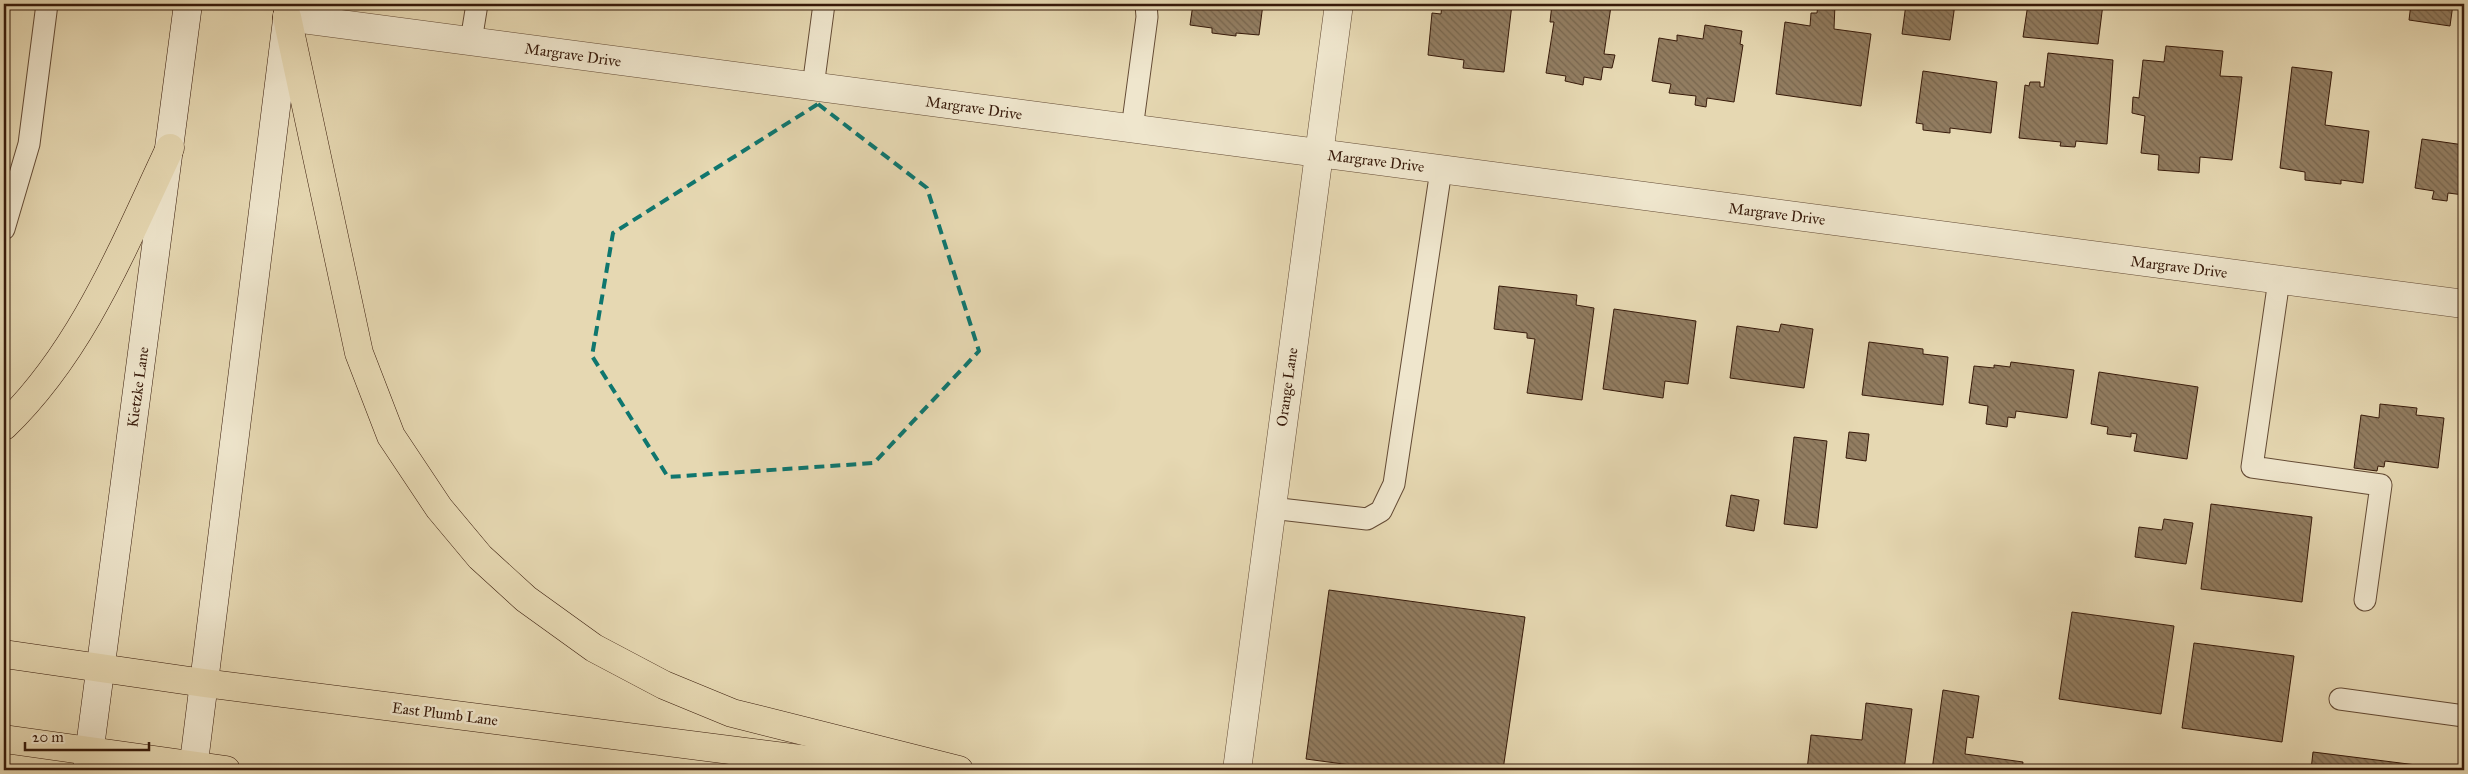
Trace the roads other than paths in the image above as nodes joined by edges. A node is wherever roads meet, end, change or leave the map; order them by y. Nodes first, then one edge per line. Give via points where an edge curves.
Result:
1 (47, 4) edge
2 (188, 4) edge
3 (477, 4) edge
4 (824, 4) edge
5 (1146, 4) edge
6 (1339, 4) edge
7 (288, 10) edge
8 (471, 41) junction
9 (813, 87) junction
10 (1132, 129) junction
11 (170, 148) junction
12 (1318, 154) junction
13 (1441, 170) junction
14 (4, 229) edge
15 (2279, 280) junction
16 (2464, 304) edge
17 (4, 426) edge
18 (1271, 508) junction
19 (2365, 600) dead end
20 (4, 654) edge
21 (102, 668) junction
22 (204, 684) junction
23 (2340, 699) dead end
24 (2464, 716) edge
25 (4, 738) edge
26 (88, 761) edge
27 (193, 768) edge
28 (226, 770) edge
29 (887, 770) edge
30 (959, 770) edge
31 (1236, 770) edge

1 - 14 lane via 29,144
2 - 11 street, Kietzke Lane
3 - 8 lane
4 - 9 lane
5 - 10 lane
6 - 12 street, Orange Lane
7 - 8 street, Margrave Drive
7 - 22 street
7 - 30 main road via 359,353 391,436 438,508 480,557 526,599 594,648 664,685 732,713
8 - 9 street, Margrave Drive
9 - 10 street, Margrave Drive
10 - 12 street, Margrave Drive
11 - 17 main road via 103,290 71,344 24,406
11 - 21 street, Kietzke Lane
12 - 13 street, Margrave Drive
12 - 18 street, Orange Lane
13 - 15 street, Margrave Drive
13 - 18 lane via 1394,484 1381,511 1367,519
15 - 16 street, Margrave Drive
15 - 19 lane via 2252,466 2382,485
18 - 31 street, Orange Lane
20 - 21 main road, East Plumb Lane
21 - 22 main road, East Plumb Lane
21 - 26 street, Kietzke Lane
22 - 27 street
22 - 29 main road, East Plumb Lane
23 - 24 lane
25 - 26 main road
26 - 27 main road
27 - 28 main road

